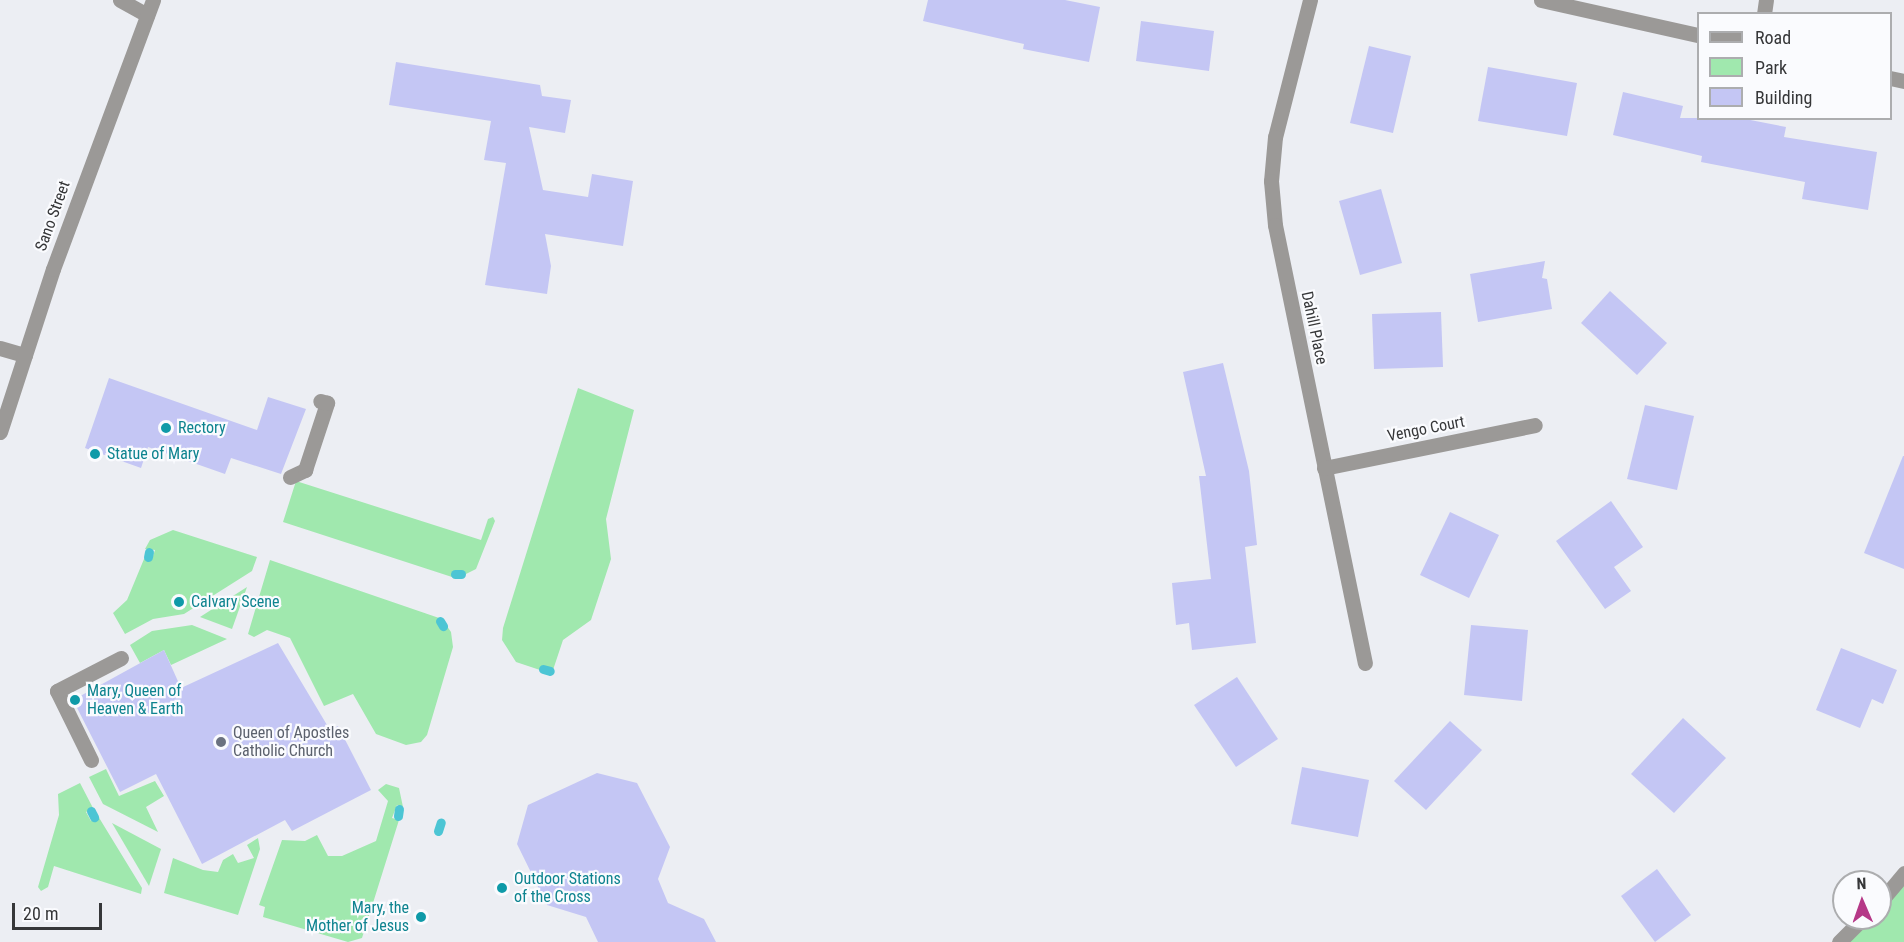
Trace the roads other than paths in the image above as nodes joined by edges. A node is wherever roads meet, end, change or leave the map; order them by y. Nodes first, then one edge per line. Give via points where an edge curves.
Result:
1 (120, 0) edge
2 (153, 0) edge
3 (1310, 0) edge
4 (1541, 0) edge
5 (147, 15) junction
6 (1697, 35) edge
7 (0, 348) edge
8 (25, 355) junction
9 (320, 401) dead end
10 (1535, 425) dead end
11 (0, 432) edge
12 (1324, 468) junction
13 (290, 477) dead end
14 (121, 658) dead end
15 (1365, 663) dead end
16 (91, 760) dead end
17 (1904, 873) edge
18 (1892, 888) edge
19 (1851, 930) edge
20 (1839, 942) edge

1 - 5 street
2 - 5 street, Sano Street
3 - 12 street, Dahill Place via 1275,137 1272,181 1275,225
4 - 6 street
5 - 8 street, Sano Street
7 - 8 street
8 - 11 street, Sano Street
9 - 13 street via 327,403 304,470
10 - 12 street, Vengo Court
12 - 15 street, Dahill Place
14 - 16 street via 57,692
17 - 18 street
19 - 20 street

